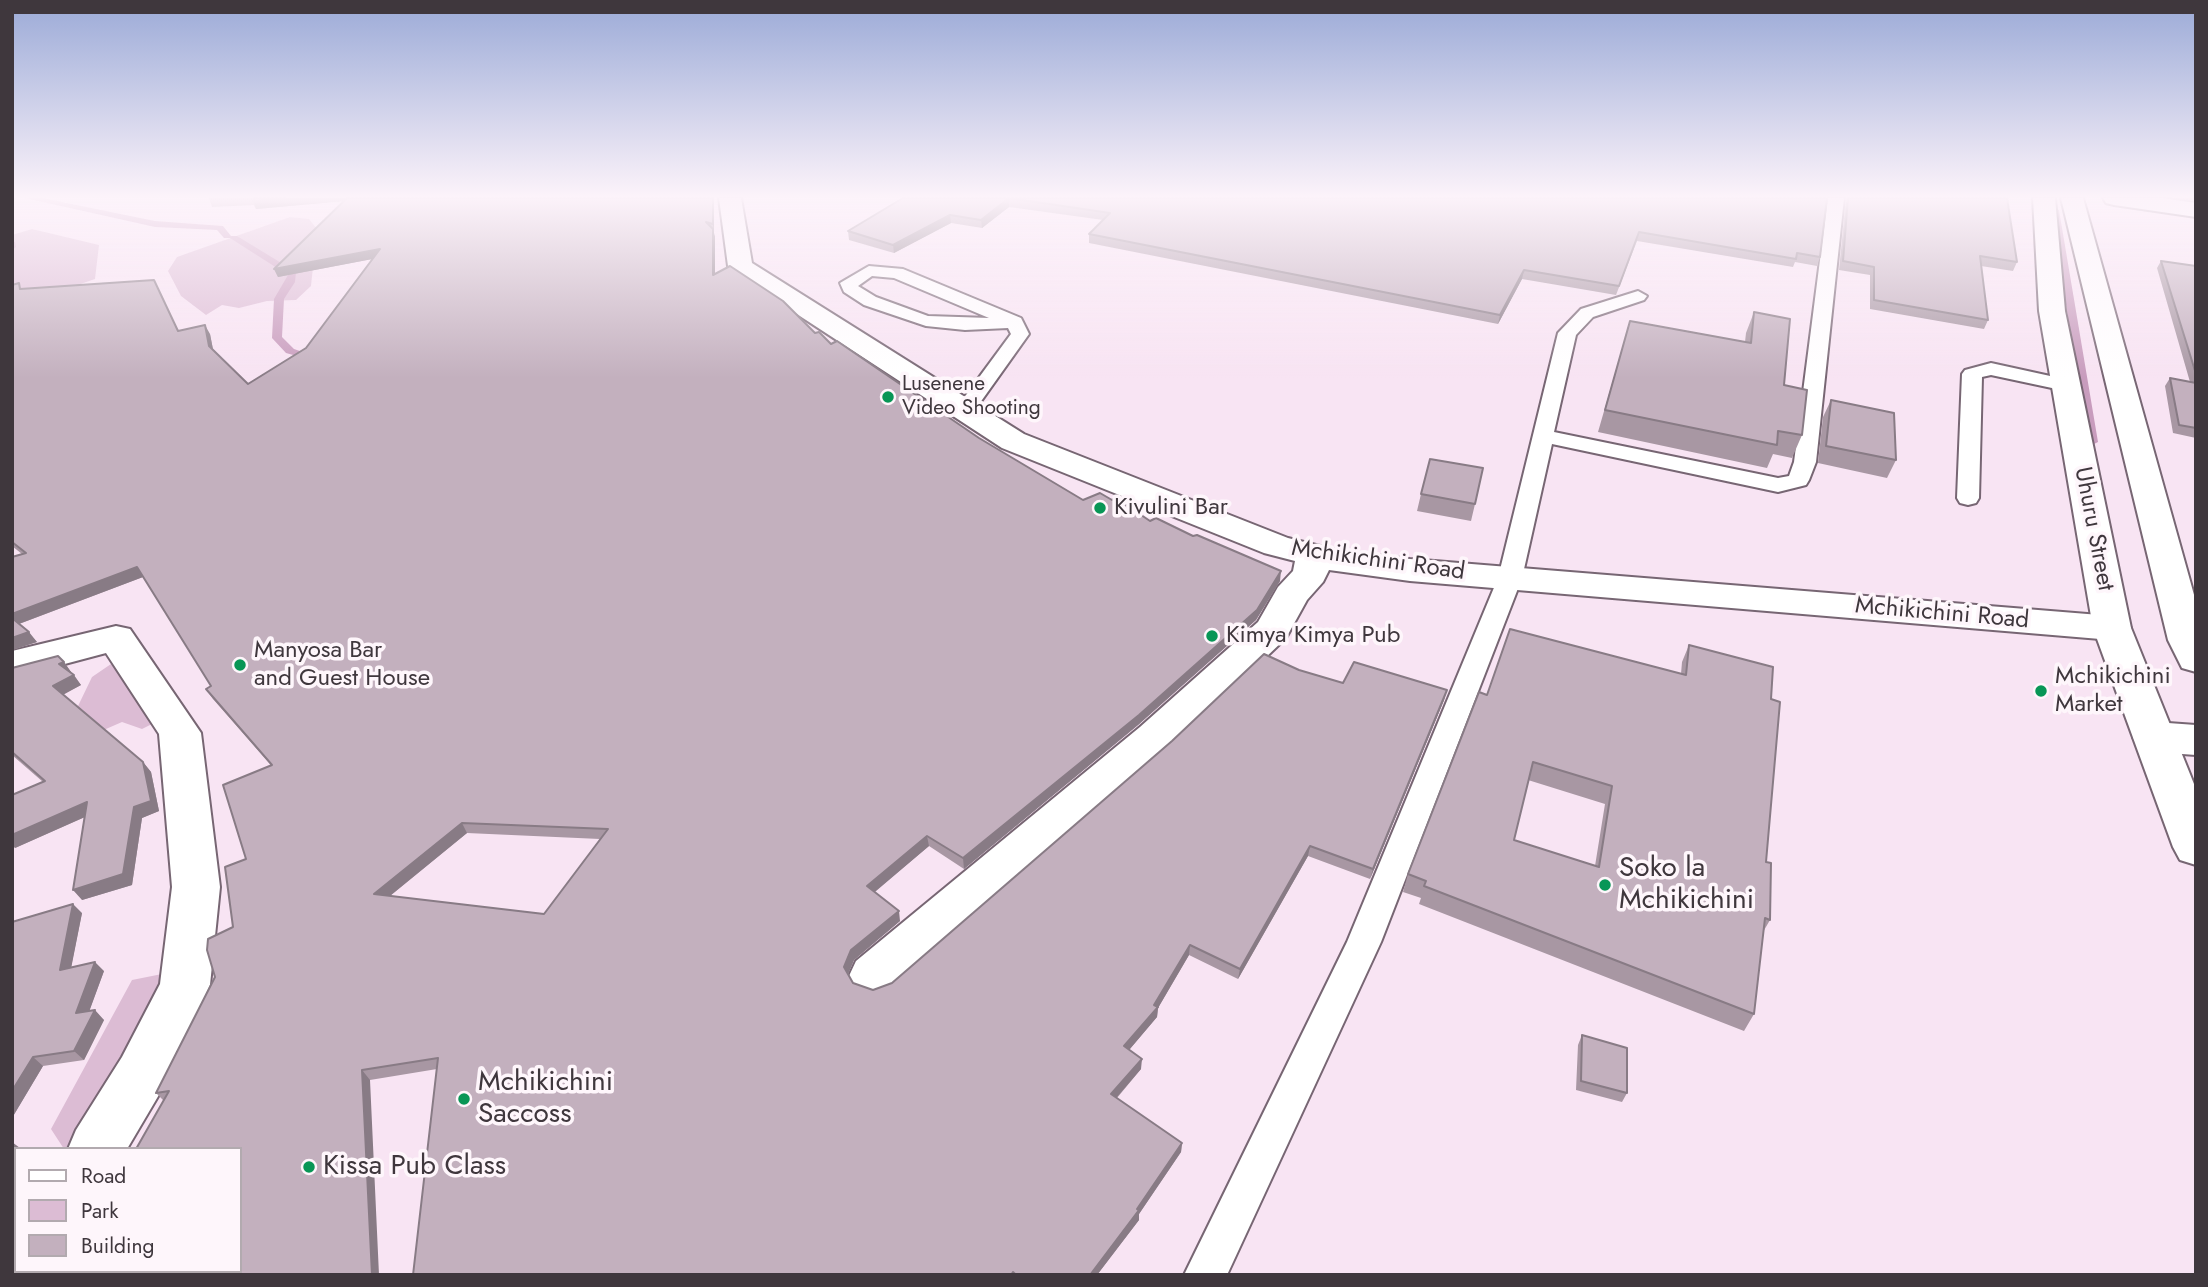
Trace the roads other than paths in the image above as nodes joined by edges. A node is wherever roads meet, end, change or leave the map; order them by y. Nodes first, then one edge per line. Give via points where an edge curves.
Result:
1 (739, 258) edge
2 (1829, 258) edge
3 (2048, 258) edge
4 (2088, 258) edge
5 (1638, 296) dead end
6 (1015, 323) junction
7 (2066, 385) junction
8 (965, 410) junction
9 (1543, 436) junction
10 (1968, 498) dead end
11 (1314, 555) junction
12 (1510, 578) junction
13 (2112, 628) junction
14 (2196, 659) edge
15 (12, 665) edge
16 (2154, 737) junction
17 (2196, 740) edge
18 (2196, 847) edge
19 (874, 976) dead end
20 (97, 1147) edge
21 (1205, 1275) edge

1 - 8 street, Mchikichini Road via 740,266
2 - 9 lane via 1805,463 1798,480 1778,485
3 - 7 street, Uhuru Street via 2052,311
4 - 14 street
5 - 9 lane via 1587,313 1567,333
6 - 6 lane via 897,273 869,271 849,283 870,301 926,321
6 - 8 lane via 1020,334
7 - 10 lane via 1991,369 1972,374
7 - 13 street, Uhuru Street
8 - 11 street, Mchikichini Road via 1013,441 1276,546
9 - 12 lane
11 - 12 street, Mchikichini Road via 1410,570
11 - 19 street via 1310,574 1291,594 1273,629 1155,738
12 - 13 street, Mchikichini Road
12 - 21 lane via 1364,942
13 - 16 street, Uhuru Street
15 - 20 street via 117,638 180,733 196,887 185,985 141,1074
16 - 17 street
16 - 18 street, Uhuru Street

